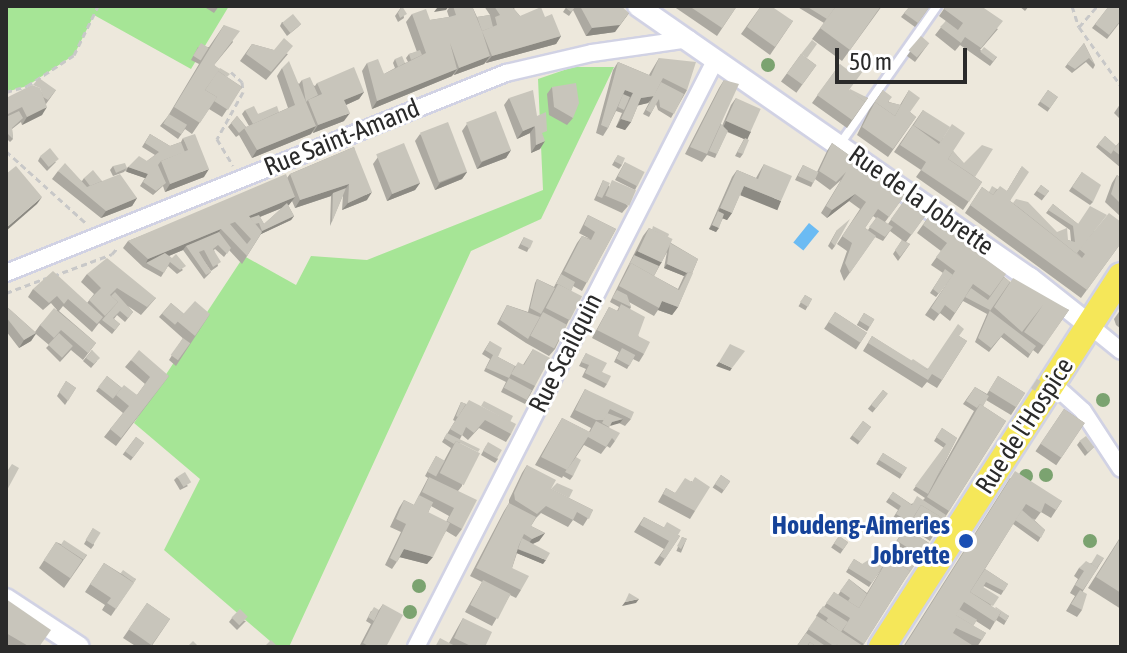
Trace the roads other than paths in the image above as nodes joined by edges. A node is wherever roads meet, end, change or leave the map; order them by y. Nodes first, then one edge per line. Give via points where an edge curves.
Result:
1 (638, 6) edge
2 (937, 6) edge
3 (689, 39) junction
4 (716, 59) junction
5 (840, 144) junction
6 (6, 273) edge
7 (1121, 276) edge
8 (1089, 325) junction
9 (1121, 351) edge
10 (1053, 384) junction
11 (1121, 469) edge
12 (6, 599) edge
13 (79, 647) edge
14 (416, 647) edge
15 (882, 647) edge

1 - 3 street, Rue de la Jobrette
2 - 5 lane
3 - 4 street, Rue de la Jobrette
3 - 6 street, Rue Saint-Amand via 526,67
4 - 5 street, Rue de la Jobrette
4 - 14 street, Rue Scailquin
5 - 8 street, Rue de la Jobrette
7 - 8 main road, Rue de l'Hospice
8 - 9 street, Rue de la Jobrette
8 - 10 main road, Rue de l'Hospice
10 - 11 street via 1083,411
10 - 15 main road, Rue de l'Hospice
12 - 13 street

